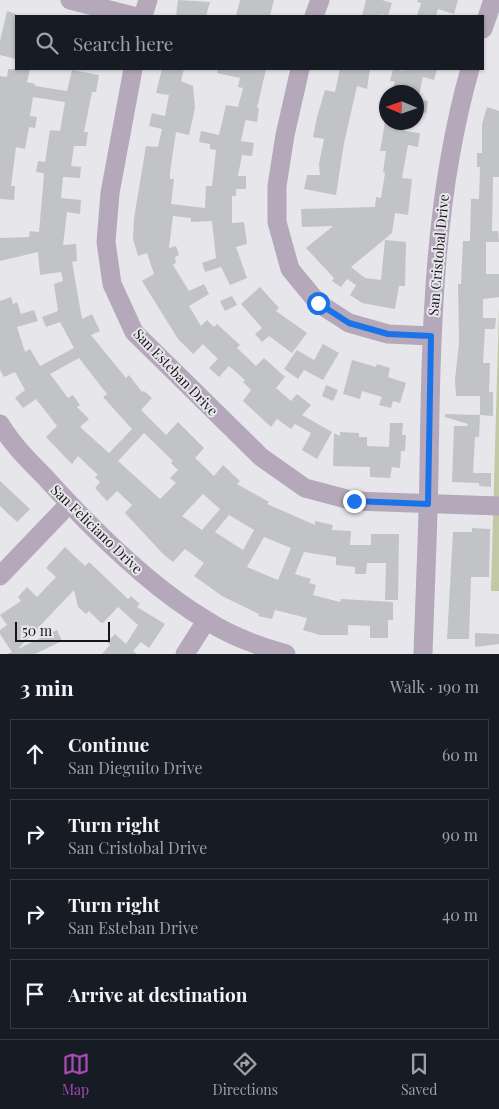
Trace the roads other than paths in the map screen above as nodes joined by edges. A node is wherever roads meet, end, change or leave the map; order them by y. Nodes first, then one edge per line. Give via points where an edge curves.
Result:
1 (70, 0) edge
2 (148, 0) edge
3 (320, 0) edge
4 (493, 0) edge
5 (129, 15) edge
6 (143, 15) edge
7 (314, 15) edge
8 (484, 26) edge
9 (132, 70) edge
10 (300, 70) edge
11 (470, 70) edge
12 (431, 336) junction
13 (0, 424) edge
14 (69, 504) junction
15 (428, 504) junction
16 (499, 506) edge
17 (0, 576) edge
18 (206, 621) junction
19 (185, 654) edge
20 (286, 654) edge
21 (423, 654) edge

1 - 5 street
2 - 6 street
3 - 7 street
4 - 8 street
9 - 15 street, San Esteban Drive via 110,193 106,242 112,284 134,332 261,458 305,488 354,501
10 - 12 street via 277,186 277,222 290,269 318,303 349,323 388,334
11 - 12 street, San Cristobal Drive via 451,146 441,209
12 - 15 street, San Cristobal Drive
13 - 14 street, San Feliciano Drive
14 - 17 street
14 - 18 street, San Feliciano Drive via 161,590
15 - 16 street, San Esteban Drive
15 - 21 street, San Cristobal Drive
18 - 19 street
18 - 20 street, San Feliciano Drive via 256,645

